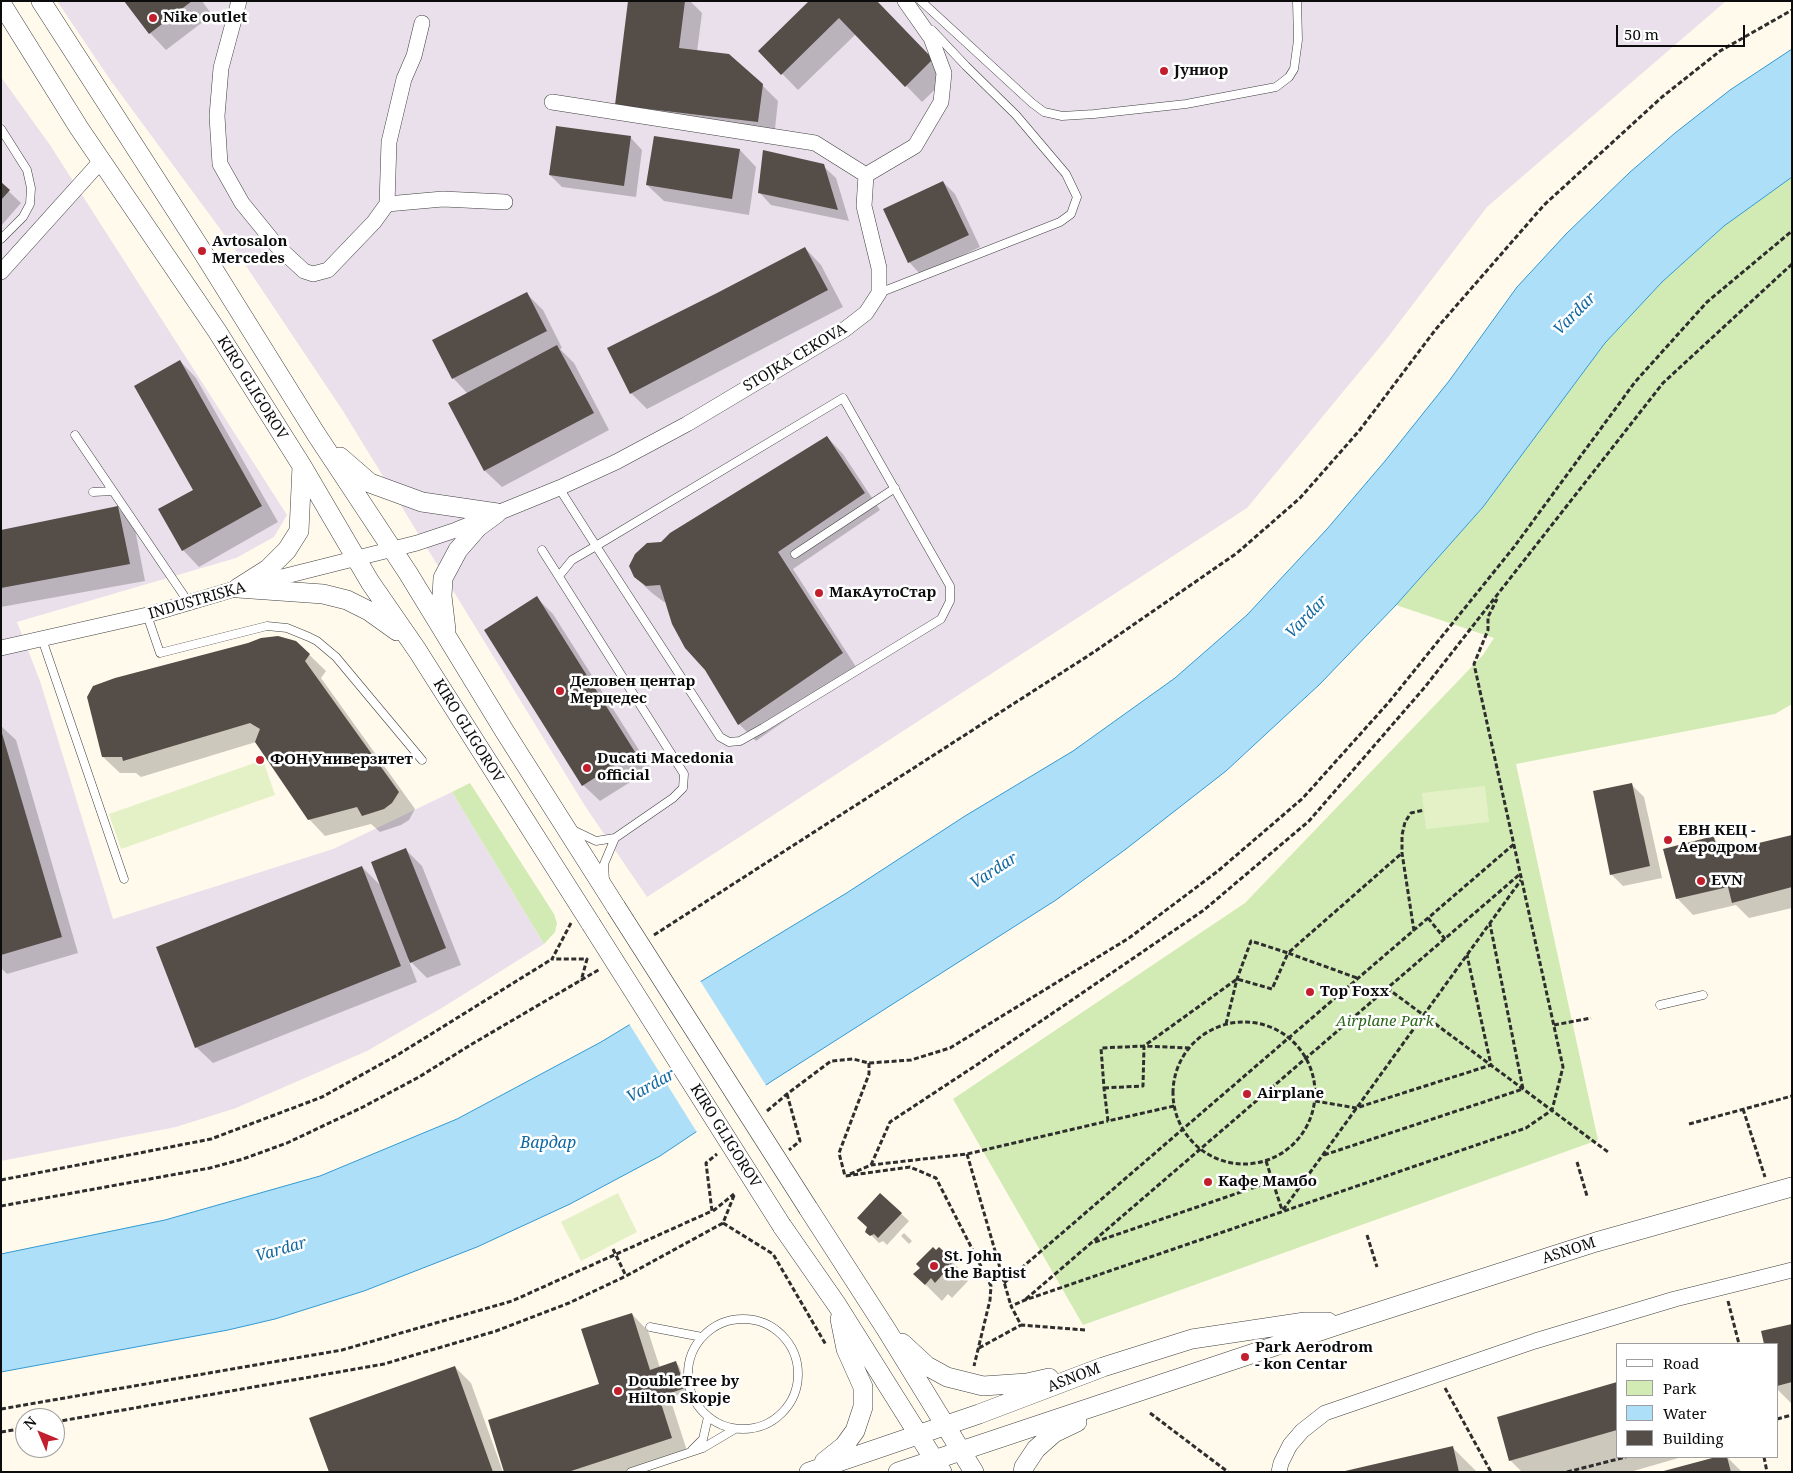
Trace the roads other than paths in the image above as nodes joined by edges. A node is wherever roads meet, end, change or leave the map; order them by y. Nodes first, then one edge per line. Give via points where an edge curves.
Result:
1 (41, 1) edge
2 (239, 1) edge
3 (906, 1) edge
4 (921, 1) edge
5 (1297, 1) edge
6 (1, 3) edge
7 (422, 23) dead end
8 (552, 102) dead end
9 (1, 129) edge
10 (101, 161) junction
11 (866, 175) junction
12 (506, 202) dead end
13 (387, 204) junction
14 (1, 239) edge
15 (1, 272) edge
16 (879, 293) junction
17 (316, 434) junction
18 (75, 435) dead end
19 (302, 466) junction
20 (559, 488) junction
21 (895, 488) junction
22 (113, 490) junction
23 (93, 492) dead end
24 (497, 513) junction
25 (596, 546) junction
26 (392, 548) junction
27 (542, 550) dead end
28 (795, 554) dead end
29 (355, 557) junction
30 (559, 576) junction
31 (238, 588) junction
32 (189, 603) junction
33 (147, 615) junction
34 (447, 637) junction
35 (42, 639) junction
36 (1, 648) edge
37 (417, 650) junction
38 (422, 760) dead end
39 (565, 826) junction
40 (615, 838) junction
41 (124, 879) dead end
42 (605, 889) junction
43 (1703, 995) dead end
44 (1660, 1005) dead end
45 (1792, 1187) edge
46 (1792, 1270) edge
47 (837, 1305) junction
48 (1347, 1322) junction
49 (650, 1327) dead end
50 (886, 1329) junction
51 (702, 1337) junction
52 (1103, 1367) junction
53 (1193, 1374) junction
54 (708, 1417) junction
55 (945, 1425) junction
56 (735, 1429) junction
57 (918, 1434) junction
58 (961, 1450) junction
59 (690, 1452) junction
60 (938, 1465) edge
61 (811, 1471) edge
62 (901, 1471) edge
63 (631, 1472) edge
64 (974, 1472) edge
65 (1023, 1472) edge
66 (1279, 1472) edge

1 - 17 street, KIRO GLIGOROV
2 - 13 street via 221,68 217,116 220,164 242,203 277,246 304,271 313,274 328,270
3 - 11 street via 932,38 944,73 940,102 916,146
3 - 16 lane via 1016,115 1066,174 1077,197 1070,214 1060,222
4 - 5 lane via 1032,103 1044,112 1062,116 1186,104 1276,87 1294,69 1298,40
6 - 10 street, KIRO GLIGOROV
7 - 13 street via 389,142
8 - 11 street via 815,142
9 - 14 lane via 27,170 30,204 23,217
10 - 15 street
10 - 19 street, KIRO GLIGOROV via 217,331
11 - 16 street via 864,206 879,268
12 - 13 street via 443,199
16 - 20 street, STOJKA CEKOVA via 866,313 844,330 687,424
17 - 24 street via 370,483 422,502
17 - 26 street, KIRO GLIGOROV
18 - 22 lane
19 - 29 street, KIRO GLIGOROV
19 - 31 street via 299,531 287,550 268,569
20 - 24 street, STOJKA CEKOVA
20 - 25 lane
21 - 25 lane via 843,398
21 - 25 lane via 950,586 950,601 941,620 740,741 729,742 720,737
21 - 28 lane
22 - 23 lane
22 - 32 lane
24 - 26 street, STOJKA CEKOVA via 448,532
24 - 34 street via 478,527 458,550 444,578 442,596
25 - 30 lane via 572,560
26 - 29 street, INDUSTRISKA
26 - 34 street, KIRO GLIGOROV
27 - 30 lane
29 - 31 street, INDUSTRISKA
29 - 37 street, KIRO GLIGOROV
30 - 40 lane via 684,774 683,788 673,798
31 - 32 street, INDUSTRISKA
31 - 37 street via 323,594 347,600 380,618
32 - 33 street, INDUSTRISKA
33 - 35 street, INDUSTRISKA
33 - 38 lane via 160,653 267,626 287,628 309,637 336,657
34 - 39 street, KIRO GLIGOROV
35 - 36 street, INDUSTRISKA
35 - 41 lane
37 - 47 street, KIRO GLIGOROV, bridge via 782,1226
39 - 40 lane via 596,841
39 - 42 street, KIRO GLIGOROV
40 - 42 lane via 604,864
42 - 50 street, KIRO GLIGOROV, bridge
43 - 44 lane
45 - 48 street, ASNOM via 1596,1242
46 - 66 street via 1675,1299 1535,1341 1325,1413 1290,1445
47 - 57 street, KIRO GLIGOROV
47 - 61 street via 846,1349 863,1386 864,1407 855,1431 844,1446
48 - 52 street, ASNOM via 1305,1322 1192,1339
48 - 53 street, ASNOM
49 - 51 lane
50 - 52 street via 927,1366 947,1377 983,1386 1027,1383
50 - 55 street, KIRO GLIGOROV
51 - 54 lane via 692,1353 688,1371 690,1389 697,1405
51 - 56 lane via 729,1320 754,1320 776,1329 788,1340 796,1355 797,1387 781,1415 752,1429
52 - 55 street, ASNOM
53 - 58 street, ASNOM
53 - 65 street via 1142,1399 1054,1433 1036,1448
54 - 56 lane
54 - 59 lane via 704,1439
55 - 57 street, ASNOM
55 - 58 street, KIRO GLIGOROV
56 - 59 lane
57 - 60 street, KIRO GLIGOROV
57 - 61 street, ASNOM
58 - 60 street, ASNOM
58 - 64 street, KIRO GLIGOROV
59 - 63 lane
60 - 62 street, ASNOM

